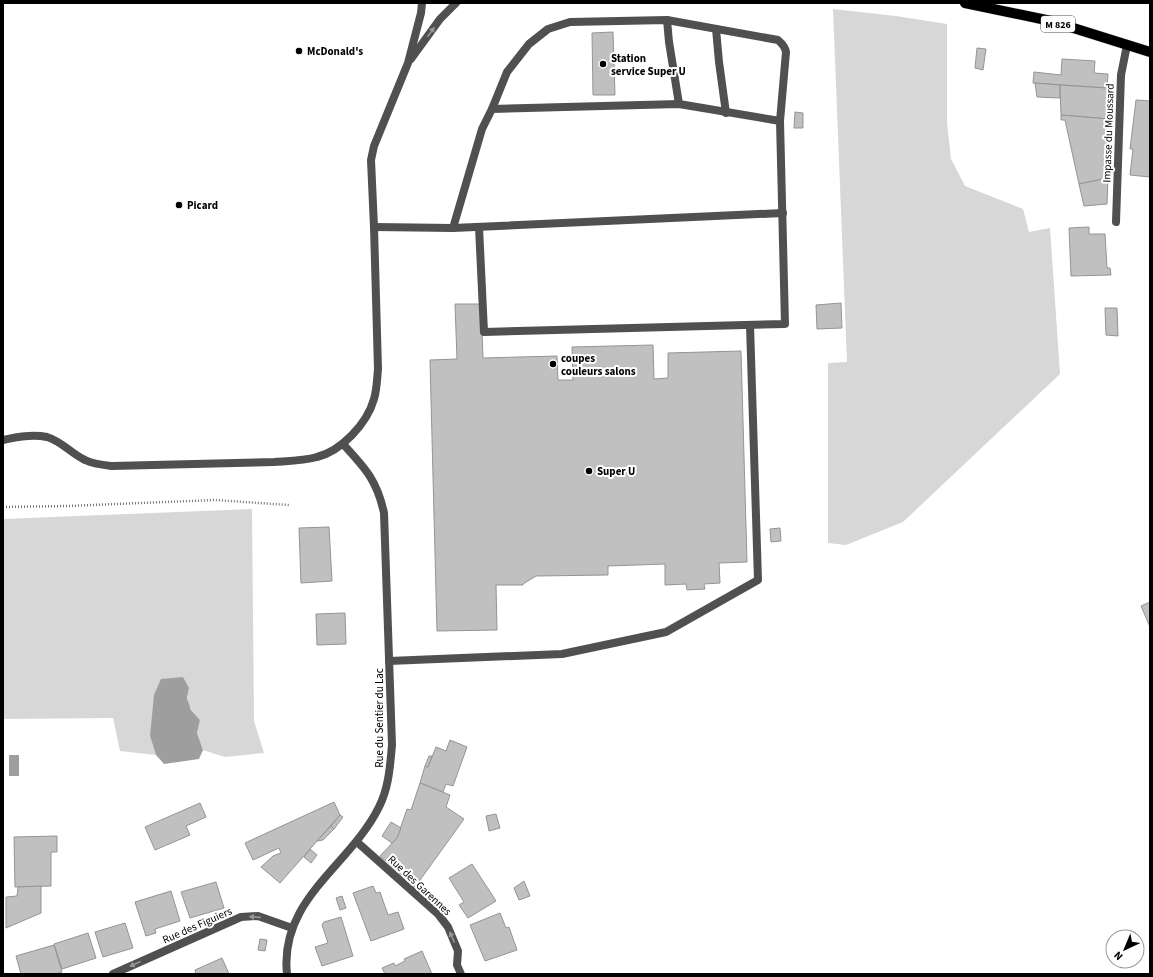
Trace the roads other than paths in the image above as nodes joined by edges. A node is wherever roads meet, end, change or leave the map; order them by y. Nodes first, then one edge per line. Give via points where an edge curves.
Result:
1 (422, 3) edge
2 (456, 3) edge
3 (965, 3) edge
4 (667, 20) junction
5 (716, 29) junction
6 (1127, 45) junction
7 (1150, 52) edge
8 (408, 63) junction
9 (680, 104) junction
10 (492, 109) junction
11 (726, 113) junction
12 (780, 121) junction
13 (783, 213) junction
14 (1116, 222) dead end
15 (374, 227) junction
16 (479, 227) junction
17 (453, 228) junction
18 (750, 325) junction
19 (3, 440) edge
20 (343, 444) junction
21 (390, 661) junction
22 (356, 842) junction
23 (292, 928) junction
24 (113, 974) edge
25 (287, 974) edge
26 (461, 974) edge

1 - 8 street
8 -> 2 street via 440,19
3 - 6 main road, M 826 via 1051,21
4 - 5 street
4 - 9 street
4 - 10 street via 570,22 548,30 529,44 507,72
5 - 11 street
5 - 12 street via 778,40 785,48
6 - 7 main road, M 826
6 - 14 street, Impasse du Moussard via 1121,75
8 - 15 street via 374,146 371,160
9 - 10 street
9 - 11 street
10 - 17 street via 482,129
11 - 12 street
12 - 13 street
13 - 16 street
13 - 18 street via 785,324
15 - 17 street
15 - 20 street via 377,384 374,401 366,416
16 - 17 street
16 - 18 street via 484,332
18 - 21 street via 758,580 666,632 562,654
19 - 20 street via 25,436 47,438 59,442 84,460 112,466 298,461 331,452
20 - 21 street, Rue du Sentier du Lac via 373,480 384,513
21 - 22 street, Rue du Sentier du Lac via 390,773 379,807
22 - 23 street, Rue du Sentier du Lac via 308,897
26 -> 22 street, Rue des Garennes via 457,965 458,951 448,927 438,914
23 -> 24 street, Rue des Figuiers via 258,916 241,917
23 - 25 street, Rue du Sentier du Lac via 287,947

